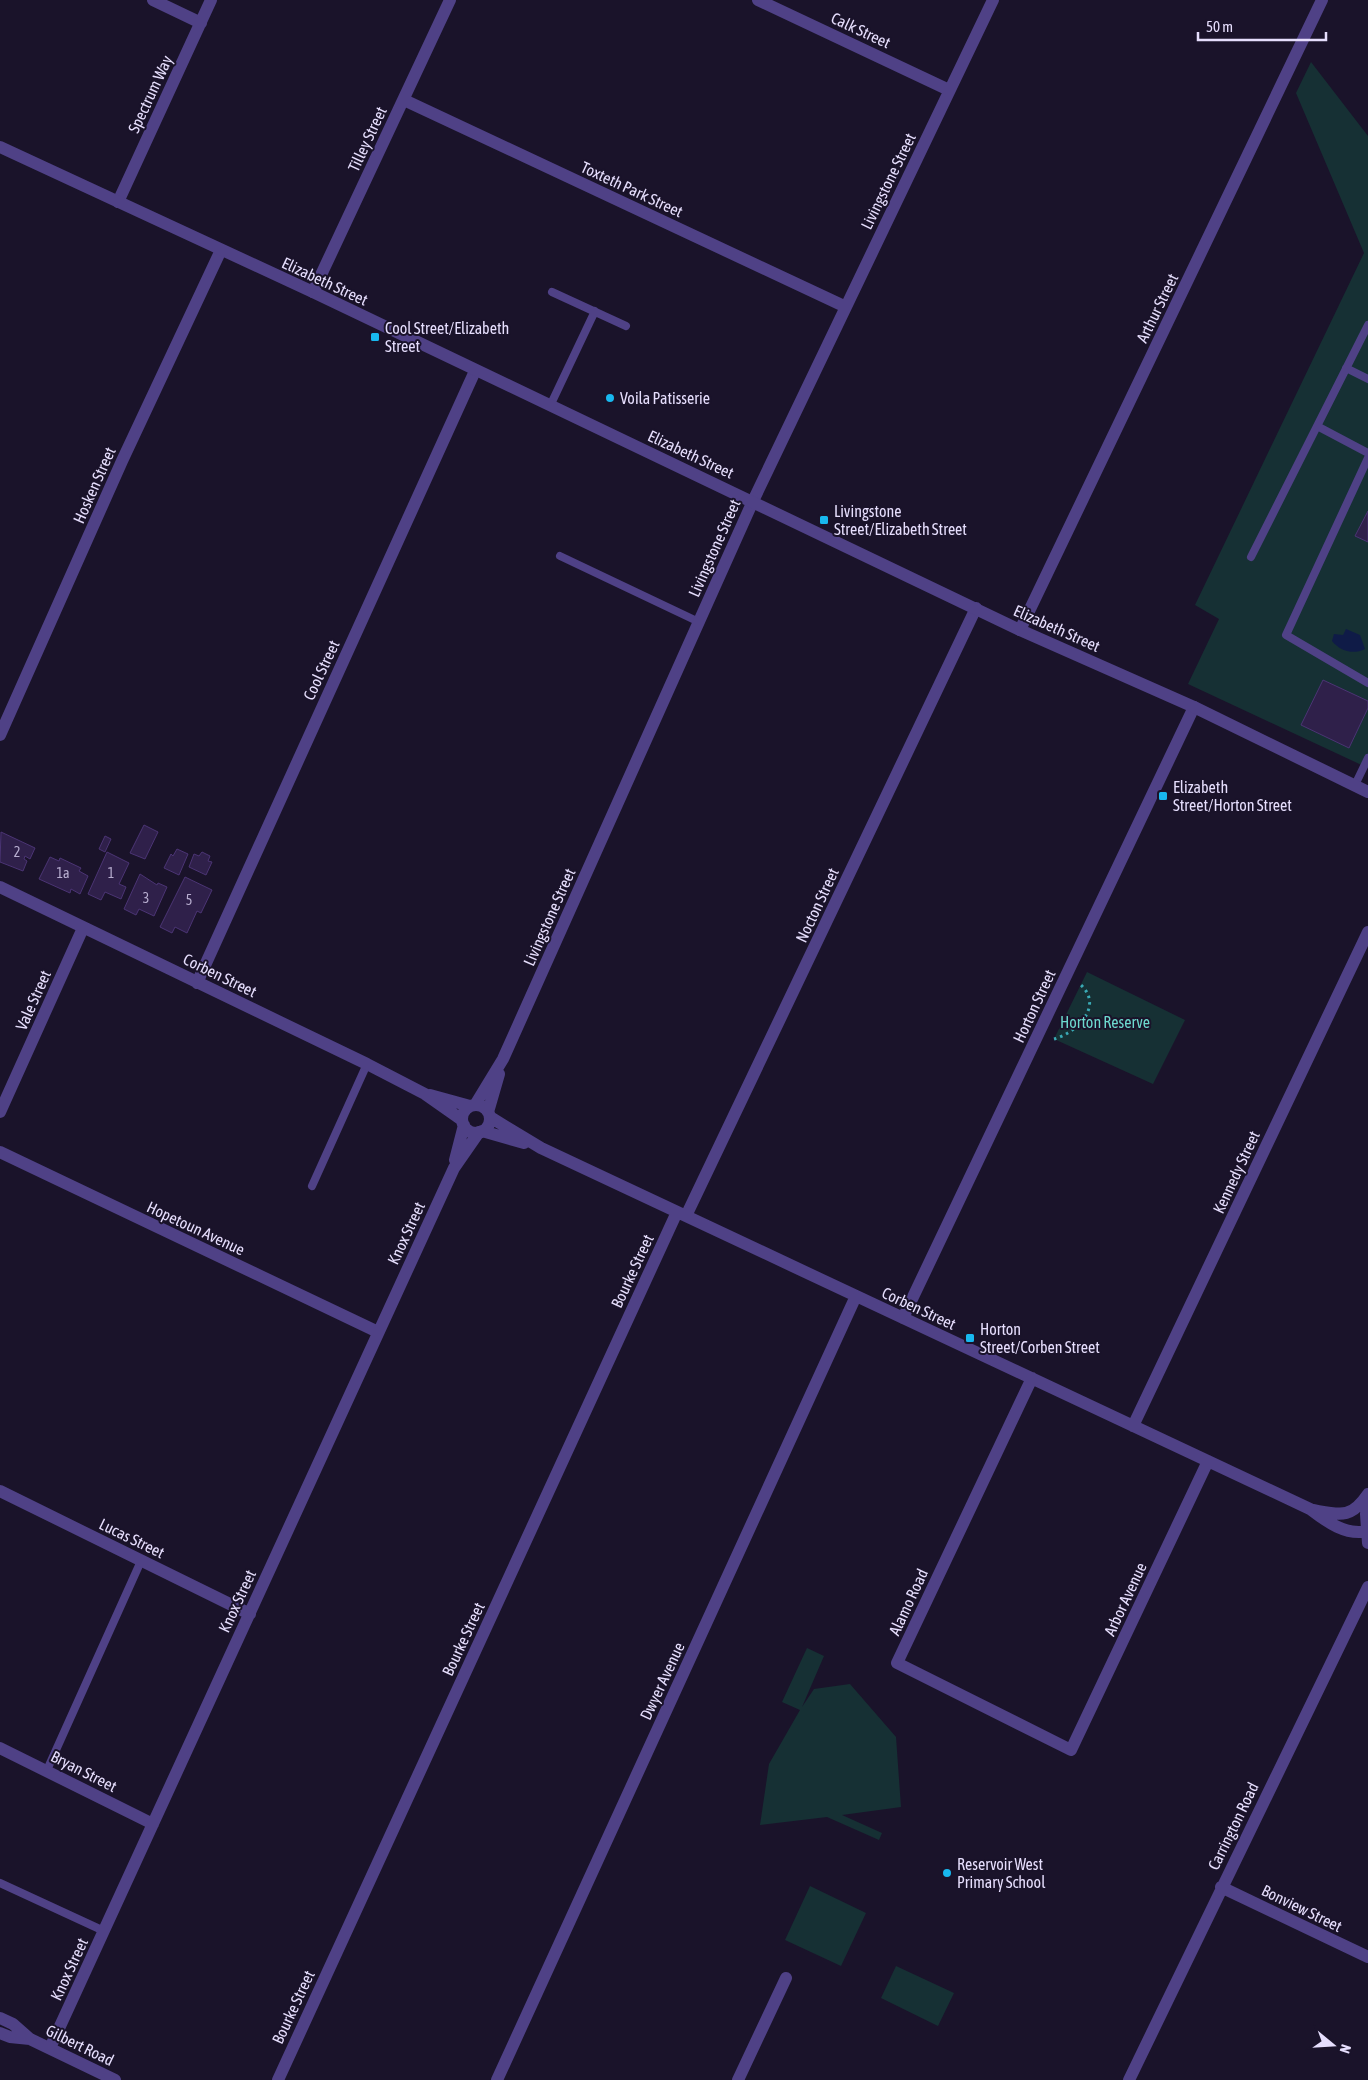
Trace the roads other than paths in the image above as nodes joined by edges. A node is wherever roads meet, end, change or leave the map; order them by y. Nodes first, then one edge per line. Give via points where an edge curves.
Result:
1 (153, 0) edge
2 (211, 0) edge
3 (450, 0) edge
4 (758, 0) edge
5 (993, 0) edge
6 (1322, 0) edge
7 (201, 23) junction
8 (949, 90) junction
9 (404, 100) junction
10 (0, 147) edge
11 (118, 202) junction
12 (221, 250) junction
13 (313, 292) junction
14 (552, 292) dead end
15 (846, 307) junction
16 (595, 311) junction
17 (1368, 325) edge
18 (626, 326) dead end
19 (1346, 368) junction
20 (475, 371) junction
21 (1368, 379) edge
22 (550, 406) junction
23 (1317, 426) junction
24 (1368, 453) edge
25 (1368, 458) edge
26 (753, 501) junction
27 (560, 556) dead end
28 (1251, 557) dead end
29 (976, 608) junction
30 (699, 622) junction
31 (1020, 630) junction
32 (1368, 683) edge
33 (1194, 707) junction
34 (0, 735) edge
35 (1368, 758) edge
36 (1355, 785) junction
37 (1368, 792) edge
38 (0, 888) edge
39 (83, 928) junction
40 (1368, 932) edge
41 (197, 982) junction
42 (503, 1060) junction
43 (367, 1064) junction
44 (425, 1094) junction
45 (472, 1106) junction
46 (0, 1112) edge
47 (489, 1115) junction
48 (463, 1122) junction
49 (480, 1132) junction
50 (541, 1148) junction
51 (0, 1152) edge
52 (454, 1168) junction
53 (312, 1186) dead end
54 (682, 1214) junction
55 (856, 1296) junction
56 (903, 1318) junction
57 (378, 1332) junction
58 (1032, 1378) junction
59 (1133, 1426) junction
60 (1208, 1461) junction
61 (0, 1491) edge
62 (1368, 1494) edge
63 (1310, 1509) junction
64 (1368, 1535) edge
65 (142, 1561) junction
66 (1368, 1587) edge
67 (250, 1614) junction
68 (0, 1748) edge
69 (1071, 1750) joint
70 (47, 1770) junction
71 (153, 1824) junction
72 (0, 1882) edge
73 (1222, 1887) junction
74 (104, 1931) junction
75 (1368, 1957) edge
76 (786, 1978) dead end
77 (0, 2018) edge
78 (0, 2032) edge
79 (30, 2039) junction
80 (50, 2048) junction
81 (115, 2080) edge
82 (278, 2080) edge
83 (497, 2080) edge
84 (738, 2080) edge
85 (1129, 2080) edge

1 - 7 street
2 - 7 street, Spectrum Way
3 - 9 street, Tilley Street
4 - 8 street, Calk Street
5 - 8 street, Livingstone Street
6 - 31 street, Arthur Street
7 - 11 street, Spectrum Way
8 - 15 street, Livingstone Street
9 - 13 street, Tilley Street
9 - 15 street, Toxteth Park Street
10 - 11 street, Elizabeth Street
11 - 12 street, Elizabeth Street
12 - 13 street, Elizabeth Street
12 - 34 street, Hosken Street via 122,461
13 - 20 street, Elizabeth Street
14 - 16 lane
15 - 26 street, Livingstone Street
16 - 18 lane
16 - 22 lane
17 - 19 lane
19 - 21 lane
19 - 23 lane
20 - 22 street, Elizabeth Street
20 - 41 street, Cool Street
22 - 26 street, Elizabeth Street
23 - 24 lane
23 - 28 lane
25 - 32 lane via 1286,635
26 - 29 street, Elizabeth Street
26 - 30 street, Livingstone Street
27 - 30 lane
29 - 31 street, Elizabeth Street
29 - 54 street, Nocton Street
30 - 42 street, Livingstone Street
31 - 33 street, Elizabeth Street
33 - 36 street, Elizabeth Street
33 - 56 street, Horton Street
35 - 36 lane
36 - 37 street, Elizabeth Street
38 - 39 street, Corben Street
39 - 41 street, Corben Street
39 - 46 street, Vale Street
40 - 59 street, Kennedy Street
41 - 43 street, Corben Street
42 - 45 street, Livingstone Street
42 - 47 street, Livingstone Street
43 - 44 street, Corben Street
43 - 53 lane
44 - 45 street, Corben Street
44 - 48 street, Corben Street
45 - 47 street via 483,1107
45 - 48 street via 464,1112
47 - 49 street via 488,1125
47 - 50 street, Corben Street
48 - 49 street via 470,1131
48 - 52 street, Knox Street
49 - 50 street, Corben Street
49 - 52 street, Knox Street
50 - 54 street, Corben Street
51 - 57 street, Hopetoun Avenue
52 - 57 street, Knox Street
54 - 55 street, Corben Street
54 - 82 street, Bourke Street
55 - 56 street, Corben Street
55 - 83 street, Dwyer Avenue
56 - 58 street, Corben Street
57 - 67 street, Knox Street
58 - 59 street, Corben Street
58 - 69 street, Alamo Road via 897,1663
59 - 60 street, Corben Street
60 - 63 street, Corben Street
60 - 69 street, Arbor Avenue
61 - 65 street, Lucas Street
62 - 63 street via 1359,1508 1350,1513 1334,1514
62 - 64 street
63 - 64 street via 1327,1522
65 - 67 street, Lucas Street
65 - 70 lane
66 - 73 street, Carrington Road
67 - 71 street, Knox Street
68 - 70 street, Bryan Street
70 - 71 street, Bryan Street
71 - 74 street, Knox Street
72 - 74 lane
73 - 75 street, Bonview Street
73 - 85 street, Carrington Road
74 - 80 street, Knox Street
76 - 84 street
77 - 79 street, Gilbert Road via 13,2024
78 - 79 street, Gilbert Road via 10,2037
79 - 80 street, Gilbert Road
80 - 81 street, Gilbert Road

